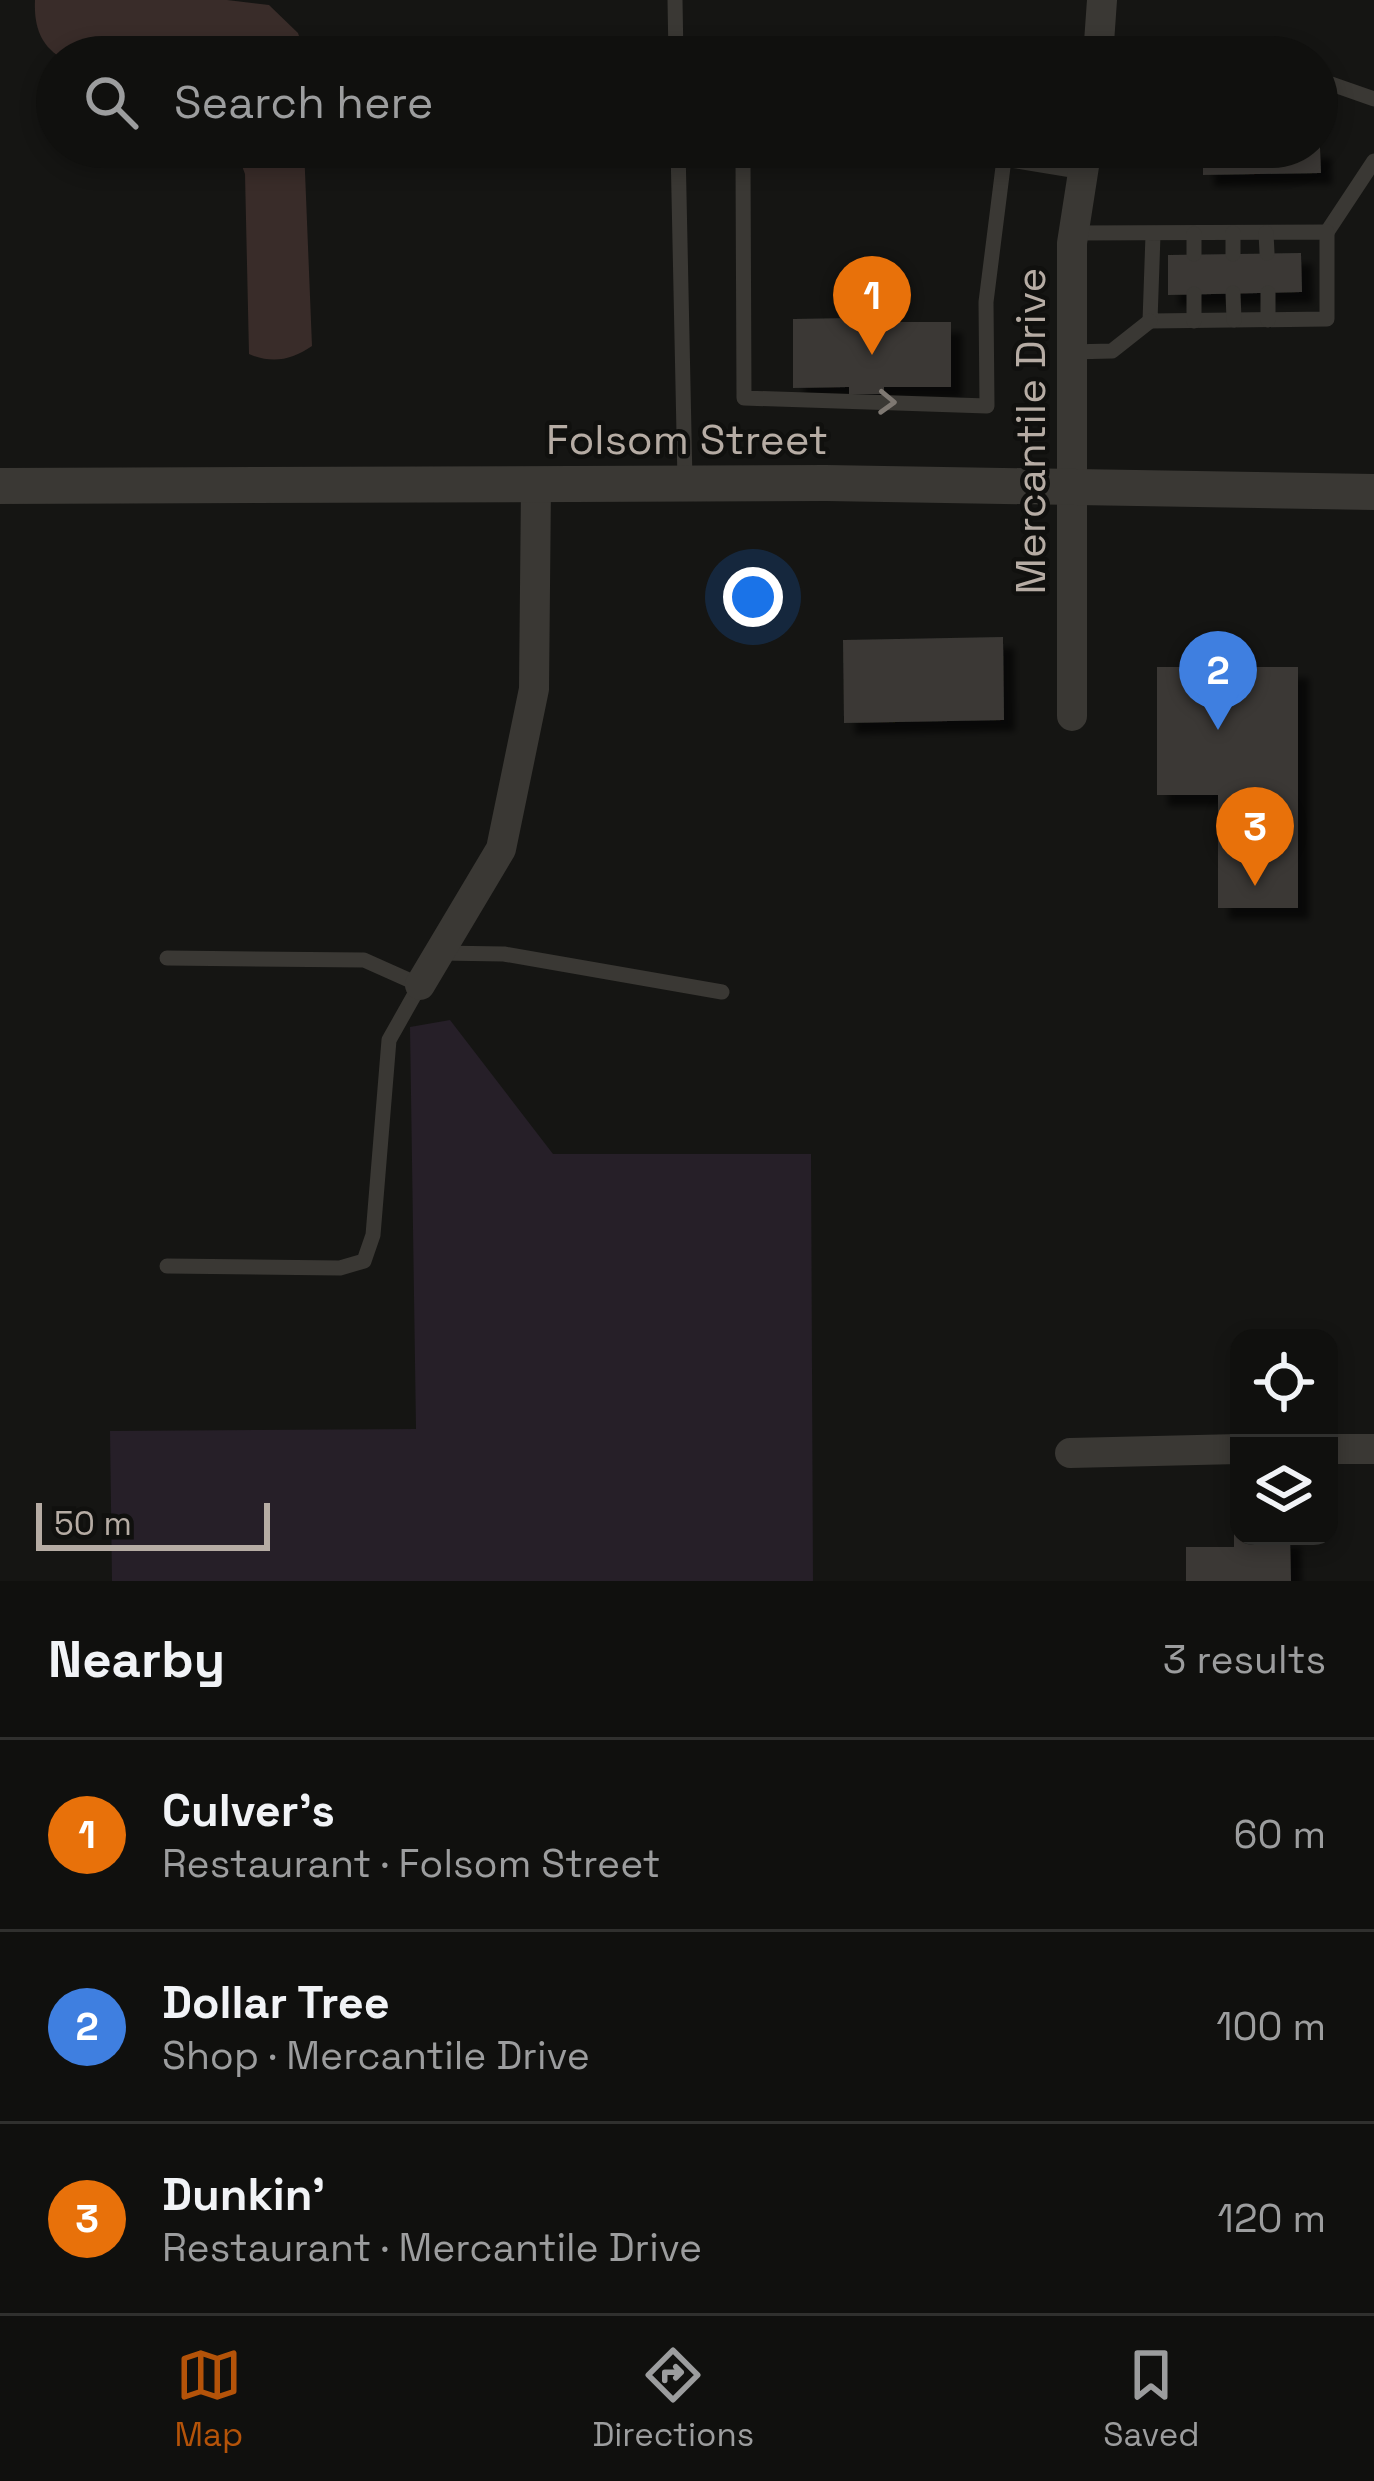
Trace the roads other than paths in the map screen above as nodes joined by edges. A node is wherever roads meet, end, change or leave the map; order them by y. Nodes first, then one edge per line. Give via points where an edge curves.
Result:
1 (675, 0) edge
2 (1102, 0) edge
3 (676, 36) edge
4 (1099, 36) edge
5 (1338, 87) edge
6 (1374, 98) edge
7 (1374, 161) edge
8 (678, 168) edge
9 (743, 168) edge
10 (1003, 168) edge
11 (1085, 168) edge
12 (1327, 232) junction
13 (1073, 233) junction
14 (1233, 233) junction
15 (1267, 233) junction
16 (1194, 234) junction
17 (1153, 235) junction
18 (1267, 253) dead end
19 (1194, 254) dead end
20 (1234, 254) dead end
21 (1234, 293) dead end
22 (1268, 293) dead end
23 (1194, 294) dead end
24 (1234, 320) junction
25 (1268, 320) junction
26 (1150, 321) junction
27 (1194, 321) junction
28 (1070, 352) junction
29 (685, 484) junction
30 (536, 485) junction
31 (0, 486) edge
32 (1068, 486) junction
33 (1374, 492) edge
34 (1072, 716) dead end
35 (440, 952) junction
36 (167, 958) dead end
37 (420, 986) junction
38 (722, 992) dead end
39 (167, 1266) dead end
40 (1230, 1449) edge
41 (1338, 1449) edge
42 (1374, 1449) edge
43 (1070, 1453) dead end

1 - 3 lane
2 - 4 street
5 - 6 lane
7 - 12 lane
8 - 29 lane
9 -> 10 lane via 744,398 987,406
11 - 13 street, Mercantile Drive
12 - 15 lane
12 - 25 lane via 1327,319
13 - 17 lane
13 - 28 street, Mercantile Drive
14 - 15 lane
14 - 16 lane
14 - 20 lane
15 - 18 lane
16 - 17 lane
16 - 19 lane
17 - 26 lane
21 - 24 lane
22 - 25 lane
23 - 27 lane
24 - 25 lane
24 - 27 lane
26 - 27 lane
26 - 28 lane via 1112,350
28 - 32 street, Mercantile Drive
29 - 30 street, Folsom Street
29 - 32 street, Folsom Street
30 - 31 street, Folsom Street
30 - 35 street via 534,688 501,849
32 - 33 street, Folsom Street
32 - 34 street, Mercantile Drive
35 - 37 street
35 - 38 lane via 504,954
36 - 37 lane via 364,960
37 - 39 lane via 389,1040 364,1262
40 - 43 street
41 - 42 street

